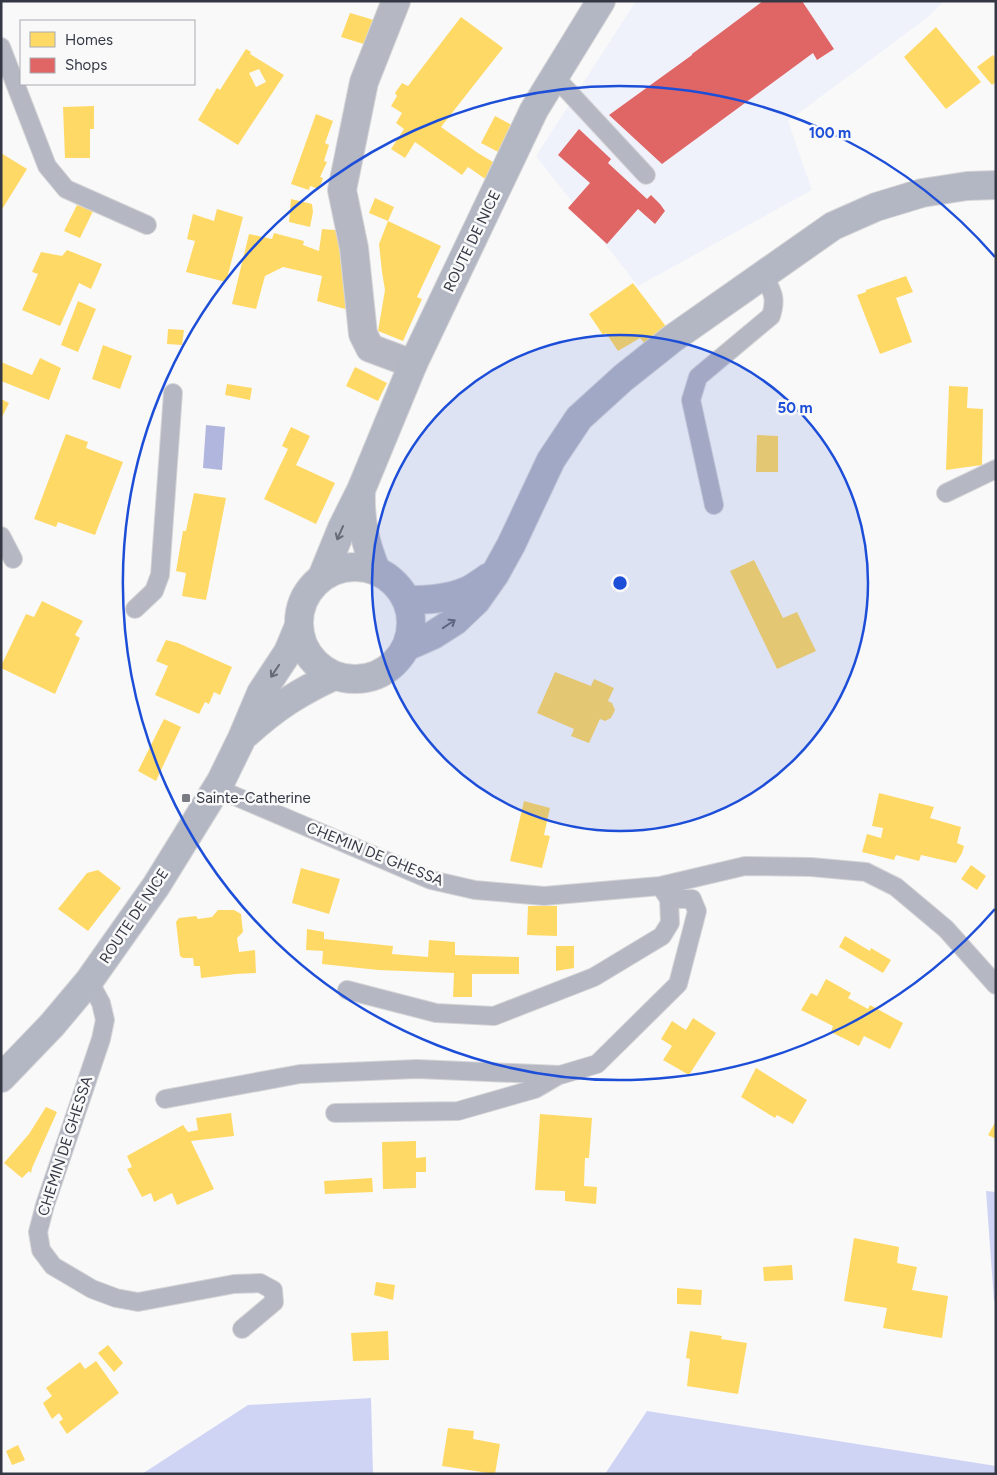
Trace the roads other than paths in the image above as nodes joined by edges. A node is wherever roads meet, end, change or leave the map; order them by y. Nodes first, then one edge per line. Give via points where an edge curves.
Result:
1 (396, 1) edge
2 (601, 1) edge
3 (1, 48) edge
4 (556, 77) junction
5 (646, 175) dead end
6 (996, 185) edge
7 (146, 225) dead end
8 (763, 275) junction
9 (413, 364) junction
10 (173, 393) dead end
11 (996, 469) edge
12 (361, 490) junction
13 (946, 493) dead end
14 (714, 505) dead end
15 (1, 536) edge
16 (13, 559) dead end
17 (376, 570) junction
18 (495, 574) junction
19 (322, 577) junction
20 (406, 600) junction
21 (136, 609) dead end
22 (298, 628) junction
23 (406, 646) junction
24 (334, 676) junction
25 (242, 738) junction
26 (216, 788) junction
27 (665, 892) junction
28 (90, 981) junction
29 (996, 985) edge
30 (347, 990) dead end
31 (560, 1075) junction
32 (1, 1078) edge
33 (166, 1099) dead end
34 (335, 1113) dead end
35 (242, 1329) dead end

1 - 9 street via 364,82 342,190 354,248 363,334 370,348
2 - 4 main road, ROUTE DE NICE
3 - 7 lane via 47,166 66,189
4 - 5 lane
4 - 9 main road, ROUTE DE NICE via 534,110
6 - 8 main road via 922,193 876,207 833,226
8 - 14 lane via 775,304 771,316 698,377 691,400
8 - 18 main road via 672,339 579,418 551,460
9 - 12 main road, ROUTE DE NICE
10 - 21 lane via 160,575 154,591
11 - 13 lane
12 - 17 main road, ROUTE DE NICE via 362,529
12 -> 19 main road, ROUTE DE NICE
15 - 16 lane
17 - 19 main road via 348,567
17 - 20 main road via 399,588
18 - 20 main road via 469,590 447,597
23 -> 18 main road via 455,621 476,601
19 - 22 main road via 303,600
20 - 23 main road via 411,615 411,631
22 - 24 main road via 309,658
22 -> 25 main road, ROUTE DE NICE via 288,652 261,693
23 - 24 main road via 397,661 384,672 351,680
24 - 25 main road, ROUTE DE NICE via 280,705
25 - 26 main road, ROUTE DE NICE
26 - 27 lane, CHEMIN DE GHESSA via 431,880 475,890 544,896
26 - 28 main road, ROUTE DE NICE via 156,886
27 - 29 lane via 745,866 866,872 896,888 946,929
27 - 30 lane via 670,923 662,936 594,977 494,1016 436,1013
27 - 31 lane via 692,899 697,911 678,984 597,1064
28 - 32 main road, ROUTE DE NICE
28 - 35 lane, CHEMIN DE GHESSA via 105,1020 44,1205 38,1232 42,1250 53,1266 92,1290 138,1302 234,1284 260,1283 273,1290 274,1302
31 - 33 lane via 416,1069 300,1074
31 - 34 lane via 535,1089 458,1110

